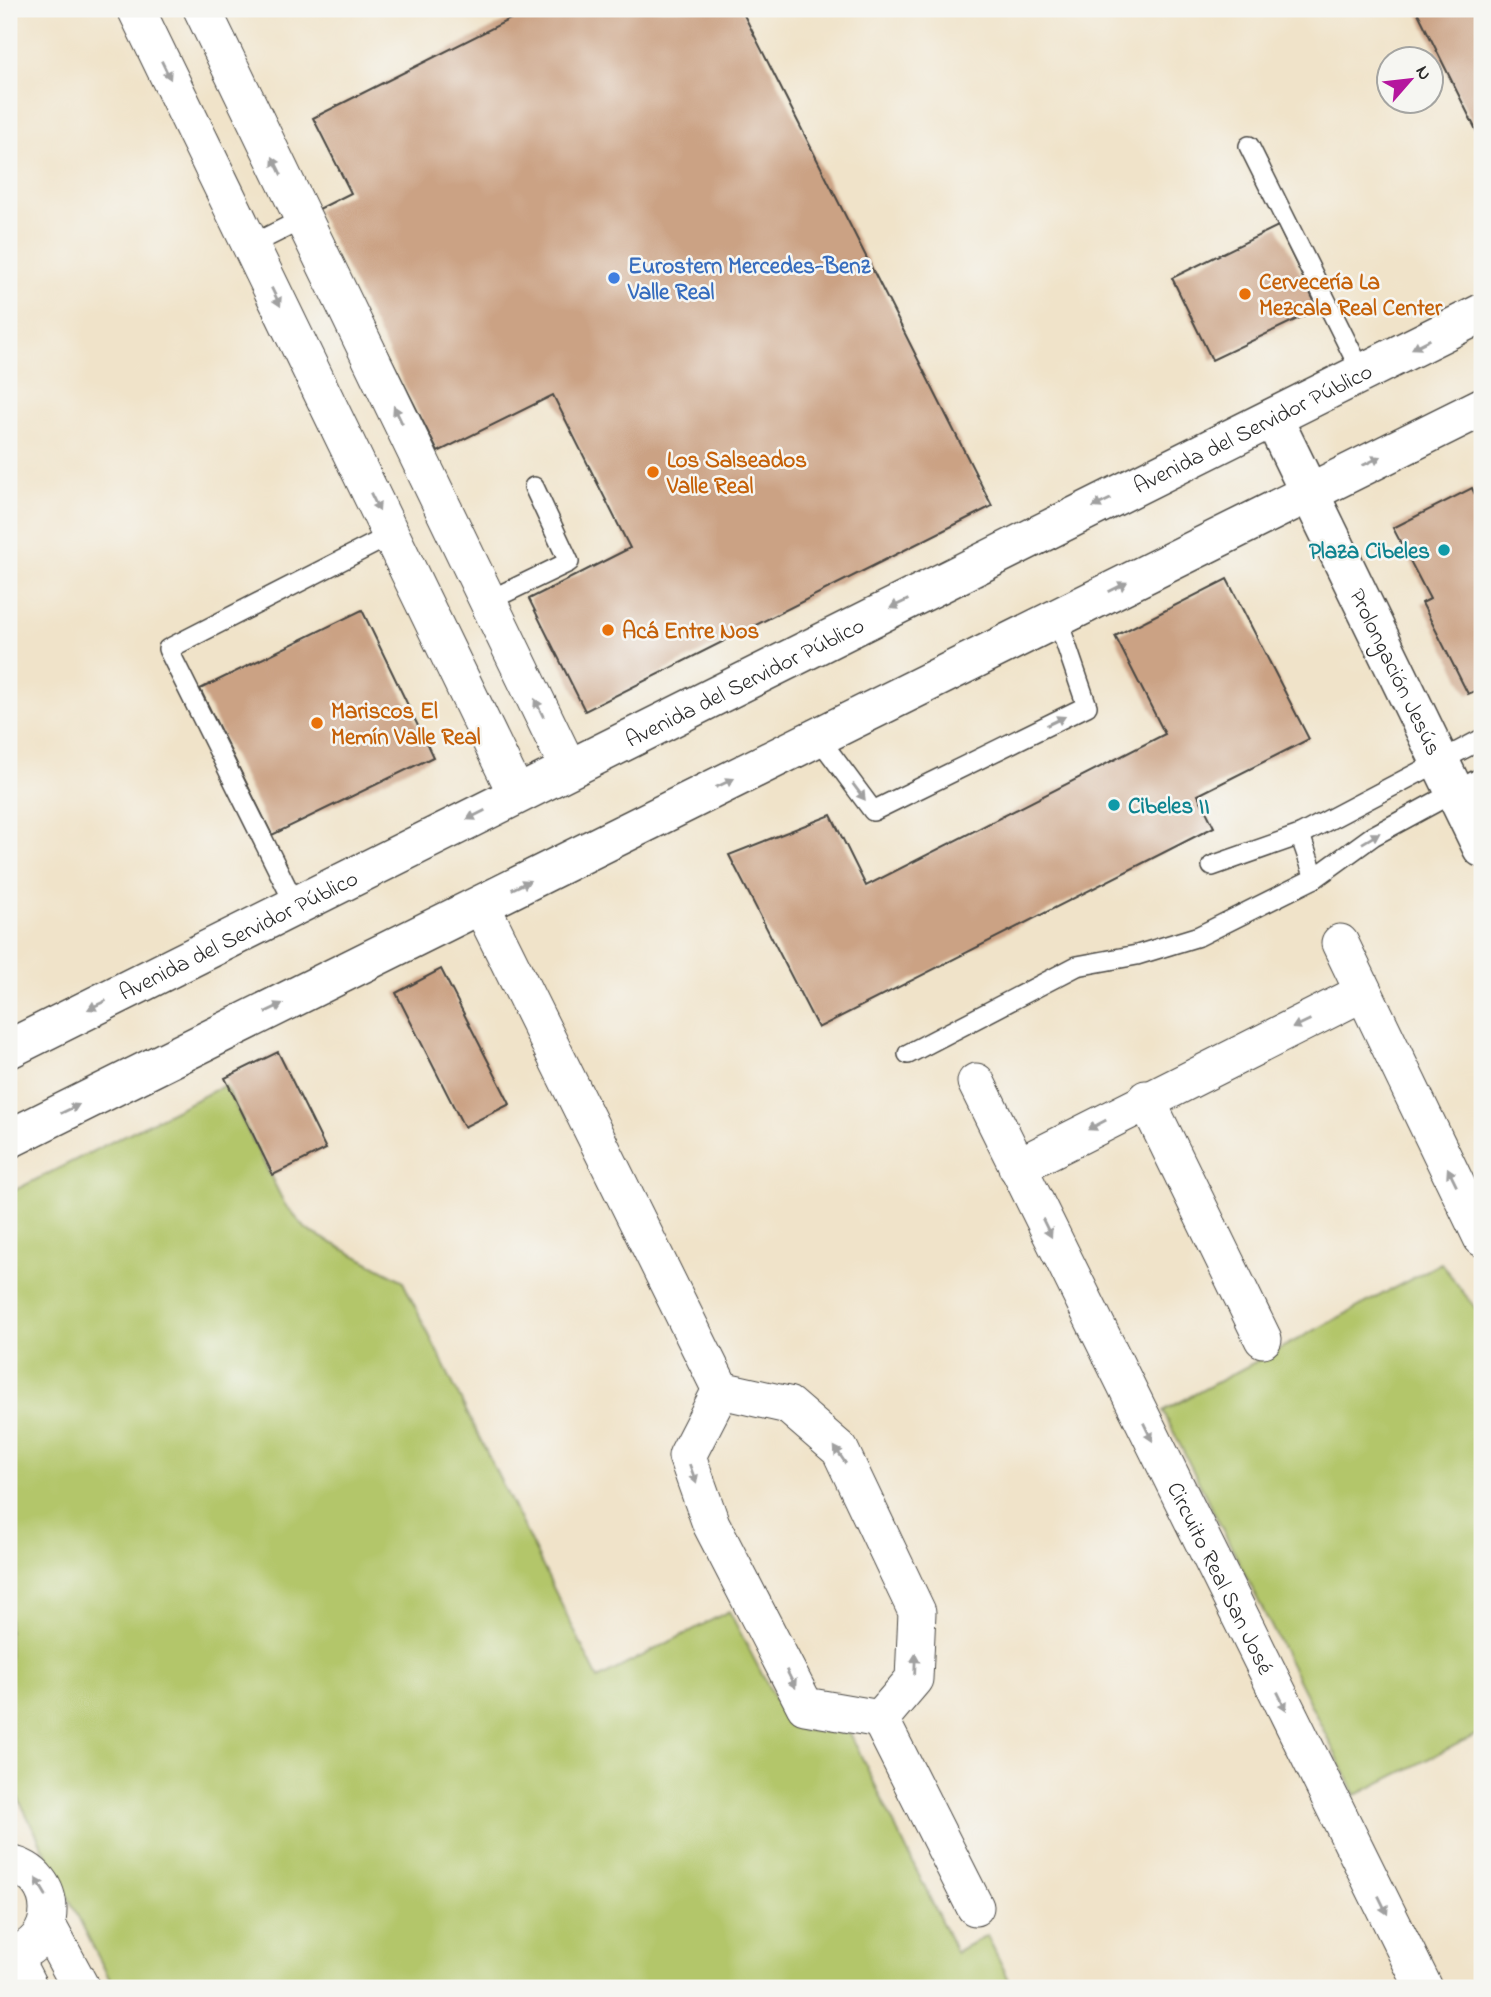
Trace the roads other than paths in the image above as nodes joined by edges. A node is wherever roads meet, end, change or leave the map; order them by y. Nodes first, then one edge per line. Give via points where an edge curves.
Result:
1 (136, 9) edge
2 (202, 9) edge
3 (1249, 145) dead end
4 (303, 219) junction
5 (251, 245) junction
6 (1482, 313) edge
7 (1362, 373) junction
8 (1482, 407) edge
9 (1273, 418) junction
10 (534, 487) dead end
11 (1311, 491) junction
12 (391, 535) junction
13 (488, 601) junction
14 (1057, 618) junction
15 (818, 737) junction
16 (1482, 739) edge
17 (569, 769) junction
18 (1459, 776) edge
19 (517, 795) junction
20 (1300, 835) junction
21 (1482, 848) edge
22 (1212, 866) dead end
23 (1315, 878) junction
24 (481, 905) junction
25 (296, 906) junction
26 (1340, 943) dead end
27 (1362, 993) junction
28 (9, 1049) edge
29 (908, 1054) dead end
30 (975, 1082) dead end
31 (1146, 1099) junction
32 (9, 1139) edge
33 (1017, 1167) junction
34 (1482, 1238) edge
35 (1263, 1339) dead end
36 (721, 1390) junction
37 (880, 1719) junction
38 (10, 1862) edge
39 (975, 1907) dead end
40 (47, 1926) junction
41 (10, 1955) edge
42 (29, 1988) edge
43 (81, 1988) edge
44 (1424, 1988) edge

1 -> 5 street
4 -> 2 street
3 - 7 lane
4 - 5 lane
13 -> 4 street
5 -> 12 street
6 -> 7 street, Avenida del Servidor Público
7 - 9 street, Avenida del Servidor Público
11 -> 8 street
9 - 11 street, Prolongación Jesús
9 -> 17 street, Avenida del Servidor Público
10 - 13 lane via 569,562
14 -> 11 street
11 - 18 street, Prolongación Jesús
12 - 19 street
12 - 25 lane via 168,649
17 -> 13 street
14 - 15 street
15 -> 14 lane via 873,811 1087,706
24 -> 15 street
16 - 18 lane
17 - 19 street, Avenida del Servidor Público
18 - 20 lane
18 - 21 street, Prolongación Jesús
23 -> 18 lane
19 -> 25 street, Avenida del Servidor Público
20 - 22 lane
20 - 23 lane
23 - 29 lane via 1199,936 1137,955 1077,966
32 -> 24 street
24 - 36 street
25 -> 28 street, Avenida del Servidor Público
26 - 27 street
27 -> 31 street
34 -> 27 street
30 - 33 street, Circuito Real San José
31 -> 33 street
31 - 35 street
33 -> 44 street, Circuito Real San José
36 -> 37 street via 687,1456 711,1524 805,1706
37 -> 36 street via 915,1679 917,1612 840,1450 788,1405
37 - 39 street
40 -> 38 street via 47,1894 26,1869
40 - 41 street via 33,1944
40 - 43 street
41 - 42 street

